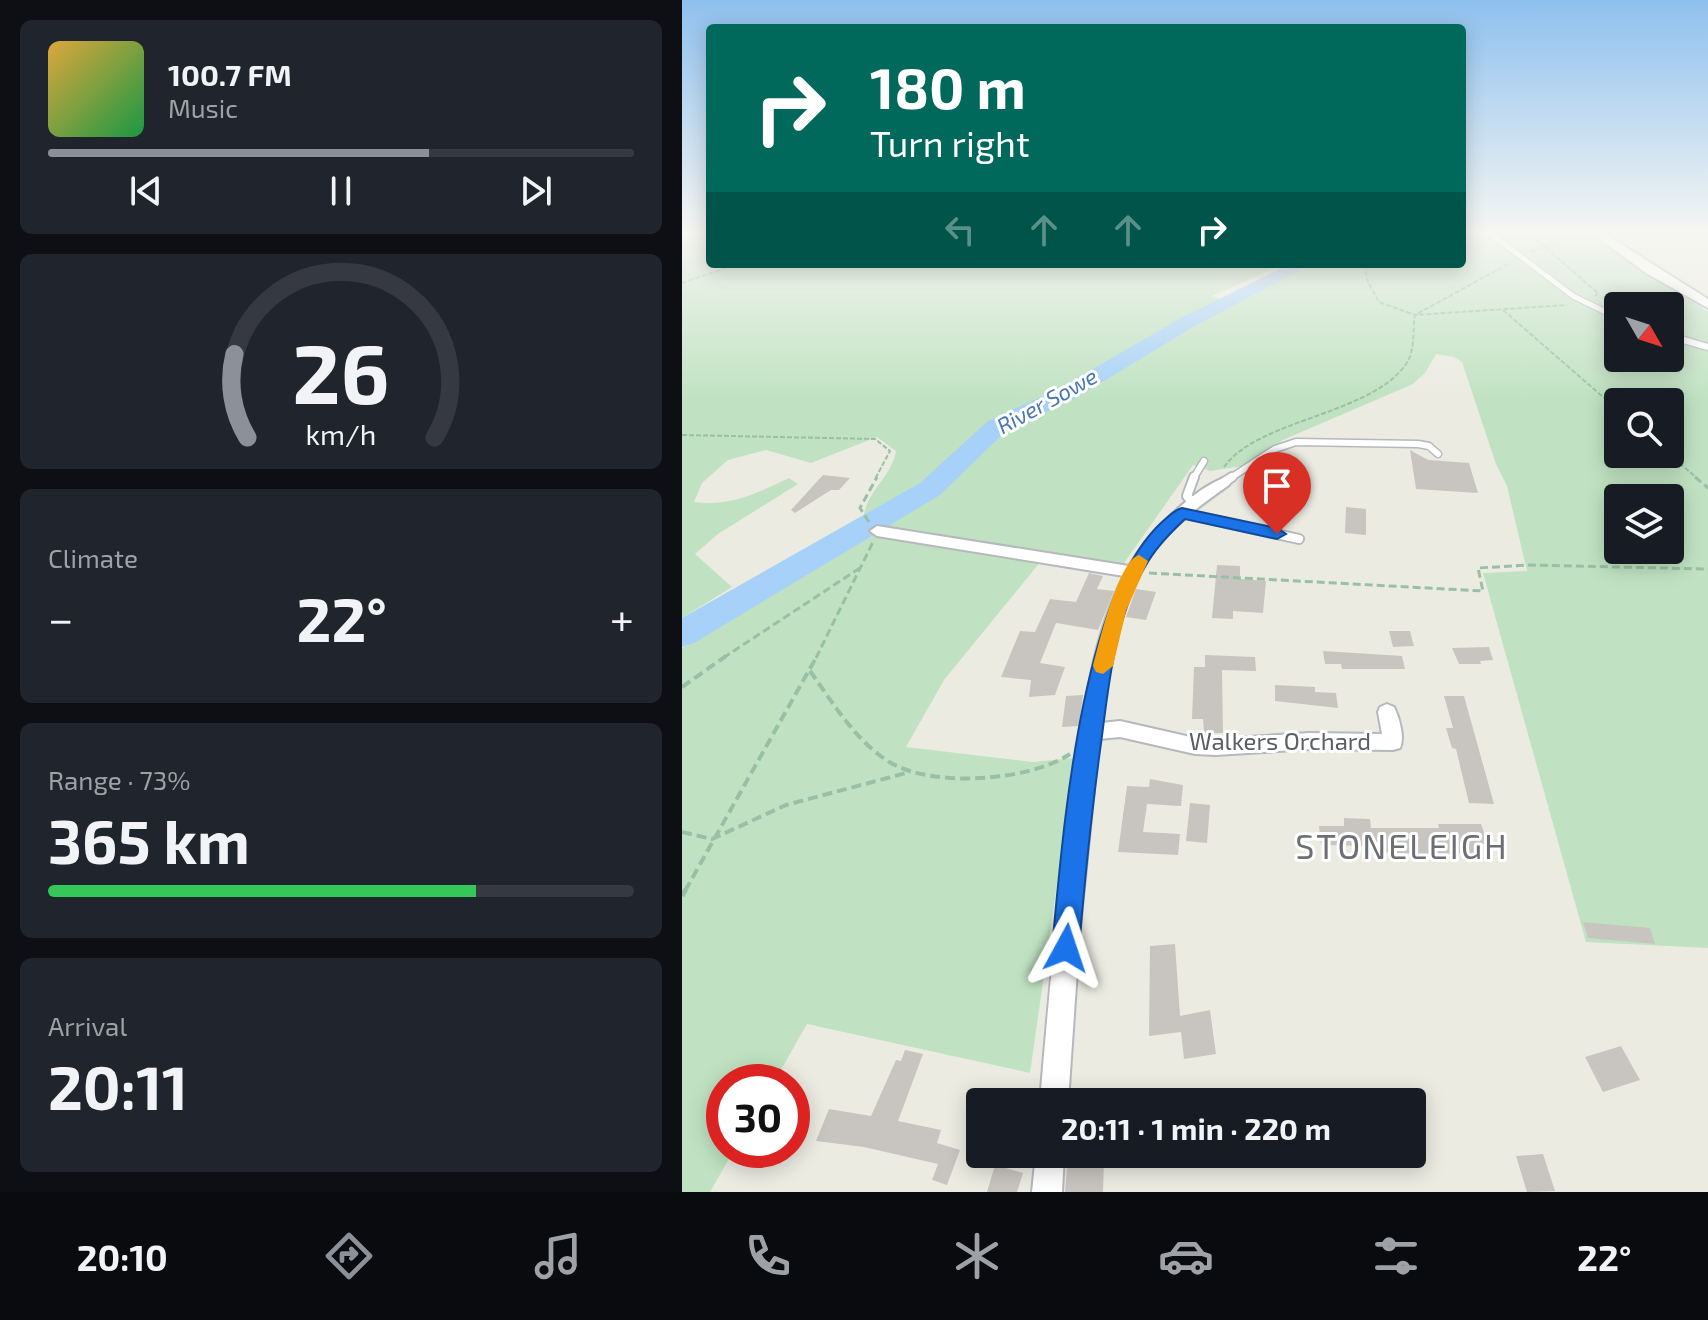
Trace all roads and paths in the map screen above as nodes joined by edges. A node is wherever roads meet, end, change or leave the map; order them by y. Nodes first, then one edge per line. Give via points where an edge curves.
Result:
1 (1372, 290) edge
2 (1462, 290) edge
3 (1565, 290) edge
4 (1594, 290) edge
5 (1683, 290) edge
6 (1708, 304) edge
7 (1587, 305) junction
8 (1503, 310) junction
9 (1604, 312) edge
10 (1415, 315) junction
11 (1684, 340) edge
12 (1708, 347) edge
13 (1604, 398) edge
14 (682, 435) edge
15 (1438, 454) dead end
16 (1204, 461) dead end
17 (1684, 467) edge
18 (1224, 482) junction
19 (1708, 488) edge
20 (1188, 509) junction
21 (863, 514) dead end
22 (877, 531) joint
23 (1299, 539) dead end
24 (863, 566) junction
25 (1708, 569) edge
26 (1133, 572) junction
27 (810, 670) junction
28 (682, 687) edge
29 (1387, 712) dead end
30 (1089, 739) junction
31 (913, 771) junction
32 (682, 832) edge
33 (712, 839) junction
34 (682, 896) edge
35 (1055, 1088) edge
36 (1049, 1168) edge
37 (1047, 1192) edge

1 - 10 path via 1379,302
2 - 10 path
3 - 7 lane
4 - 7 path via 1598,293
5 - 6 main road
7 - 8 path
7 - 9 lane
8 - 10 path
8 - 13 path
10 - 18 path via 1414,347 1405,367 1379,387 1238,453 1226,462
11 - 12 lane
14 - 21 path via 875,439 890,451 862,498
15 - 18 lane via 1418,444 1296,442 1275,449
16 - 20 lane via 1190,483
17 - 19 path
18 - 20 street
20 - 23 lane
20 - 26 street via 1150,545
22 - 24 path
22 - 26 street
24 - 27 path
24 - 28 path
25 - 26 path via 1478,568 1483,591
26 - 30 street via 1117,611
27 - 31 path via 857,733 893,764
27 - 33 path
29 - 30 street, Walkers Orchard via 1393,742 1216,747 1120,729
30 - 31 path via 1036,771 997,776
30 - 35 street via 1075,837
31 - 33 path via 786,805
32 - 33 path
33 - 34 path
36 - 37 street

